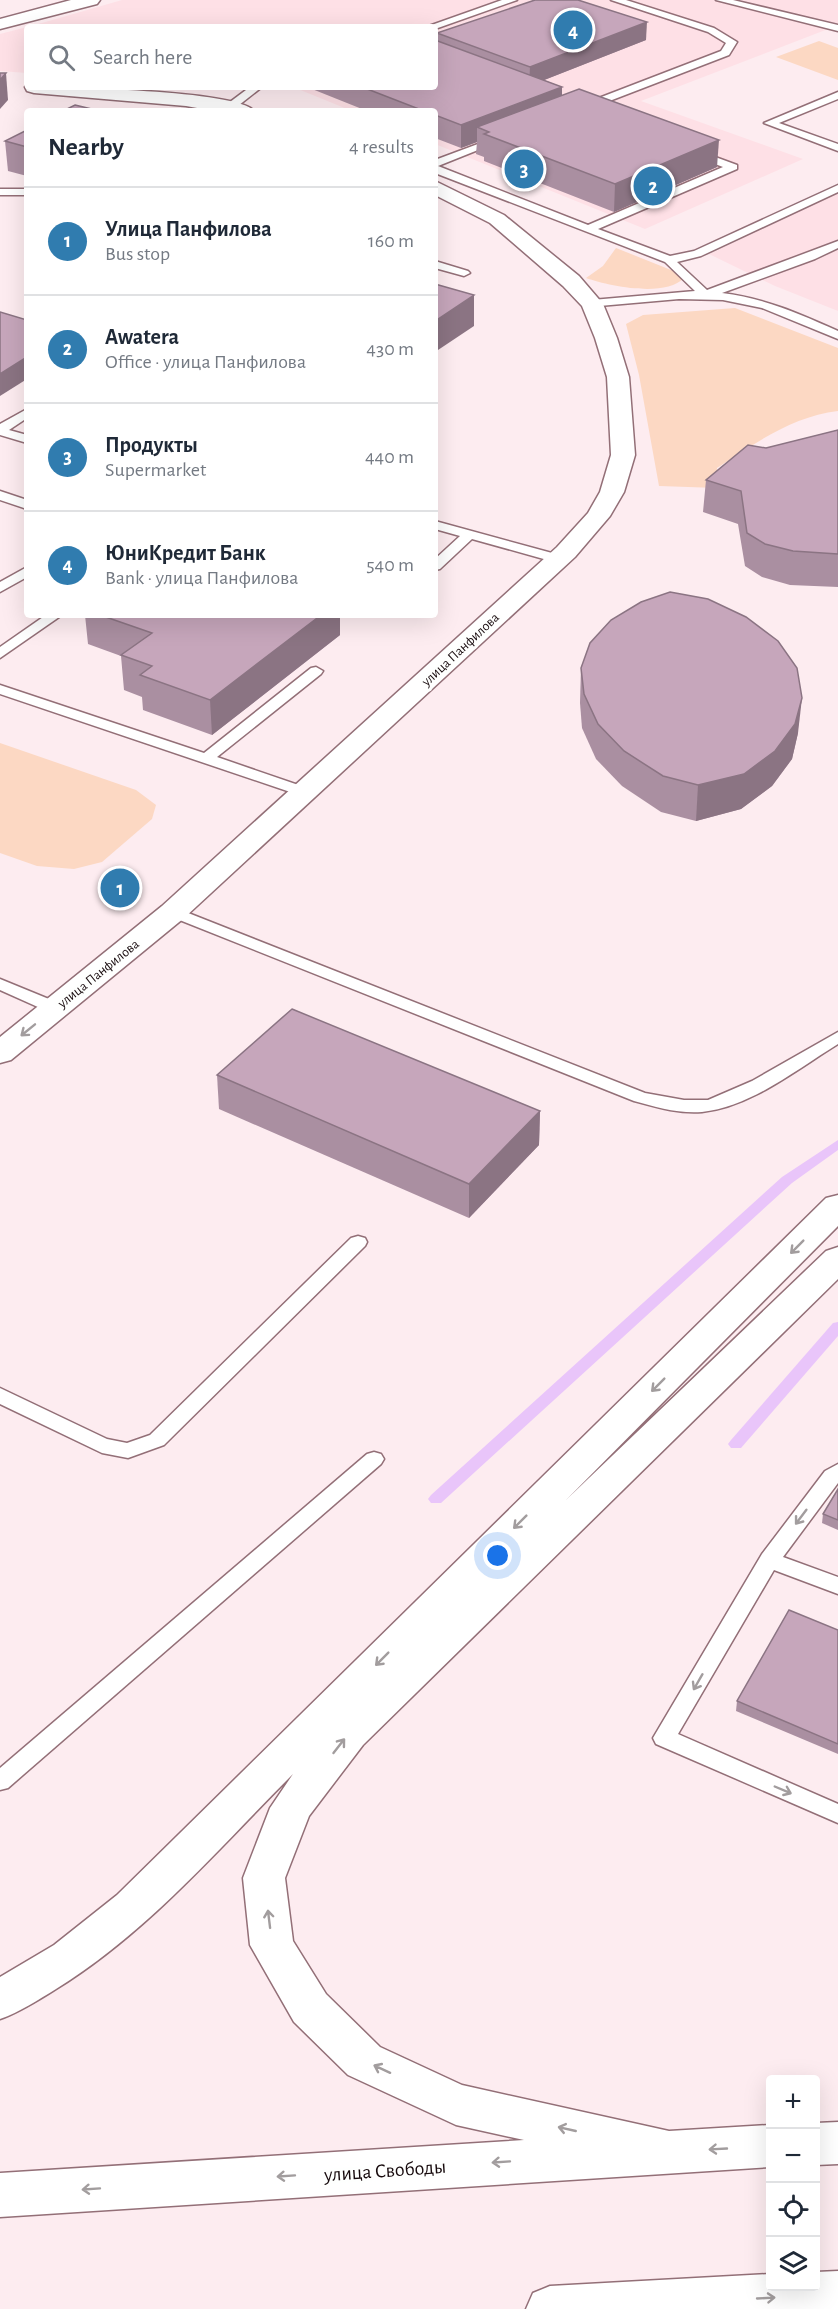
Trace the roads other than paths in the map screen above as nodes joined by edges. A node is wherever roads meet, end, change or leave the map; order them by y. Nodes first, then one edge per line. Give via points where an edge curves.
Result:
1 (91, 0) edge
2 (512, 0) edge
3 (616, 0) edge
4 (721, 0) edge
5 (0, 24) edge
6 (438, 25) edge
7 (838, 28) edge
8 (72, 90) edge
9 (254, 90) edge
10 (838, 95) edge
11 (231, 108) edge
12 (238, 108) edge
13 (600, 117) edge
14 (505, 137) edge
15 (838, 148) edge
16 (689, 150) edge
17 (438, 163) edge
18 (438, 171) edge
19 (838, 188) edge
20 (438, 189) edge
21 (0, 192) edge
22 (24, 192) edge
23 (838, 199) edge
24 (588, 228) junction
25 (838, 244) edge
26 (673, 264) junction
27 (438, 265) edge
28 (464, 273) dead end
29 (705, 295) junction
30 (592, 304) junction
31 (838, 335) edge
32 (24, 414) edge
33 (0, 430) edge
34 (24, 438) edge
35 (0, 495) edge
36 (24, 504) edge
37 (438, 526) edge
38 (470, 534) junction
39 (558, 559) junction
40 (438, 563) edge
41 (24, 573) edge
42 (0, 588) edge
43 (51, 618) edge
44 (0, 654) edge
45 (316, 671) dead end
46 (0, 689) edge
47 (207, 758) junction
48 (305, 792) junction
49 (173, 912) junction
50 (0, 984) edge
51 (55, 1008) junction
52 (838, 1037) edge
53 (0, 1053) edge
54 (838, 1206) edge
55 (358, 1242) dead end
56 (838, 1259) edge
57 (0, 1395) edge
58 (374, 1459) dead end
59 (838, 1472) edge
60 (769, 1560) junction
61 (838, 1586) edge
62 (0, 1781) edge
63 (838, 1814) edge
64 (0, 2000) edge
65 (838, 2143) edge
66 (820, 2144) edge
67 (766, 2146) edge
68 (664, 2151) junction
69 (0, 2195) edge
70 (838, 2294) edge
71 (566, 2308) edge

1 - 5 main road
2 - 6 lane
3 - 13 lane via 711,30 732,42 725,53 571,109
4 - 7 lane
8 - 11 main road
9 - 12 lane
10 - 15 lane via 769,123
14 - 17 lane
16 - 24 lane via 733,167
18 - 24 lane
19 - 26 lane
20 - 30 main road, улица Панфилова via 497,219 571,281
21 - 22 lane
23 - 26 lane via 710,259
24 - 26 lane
25 - 29 lane
26 - 29 lane
27 - 28 lane
29 - 30 lane
29 - 31 lane via 766,305
30 - 39 main road, улица Панфилова via 618,377 623,455 612,492 598,516
32 - 33 lane
33 - 34 lane
35 - 36 lane
37 - 38 lane
38 - 39 lane
38 - 40 lane
39 - 48 main road, улица Панфилова
41 - 42 lane
43 - 44 lane
45 - 47 lane
46 - 47 lane
47 - 48 lane
48 - 49 main road, улица Панфилова
49 - 51 main road, улица Панфилова
49 - 52 lane via 640,1096 678,1106 708,1105 736,1095
50 - 51 lane
51 -> 53 main road, улица Панфилова
54 -> 64 main road via 132,1908 69,1958
55 - 57 lane via 157,1440 128,1451 102,1446
68 -> 56 main road via 456,2104 364,2061 310,2008 272,1945 264,1878 291,1808 349,1733
58 - 62 lane
59 -> 60 lane
60 - 61 lane
60 -> 63 lane via 664,1738
65 - 66 main road
67 -> 68 main road, улица Свободы
68 -> 69 main road, улица Свободы
71 -> 70 main road

